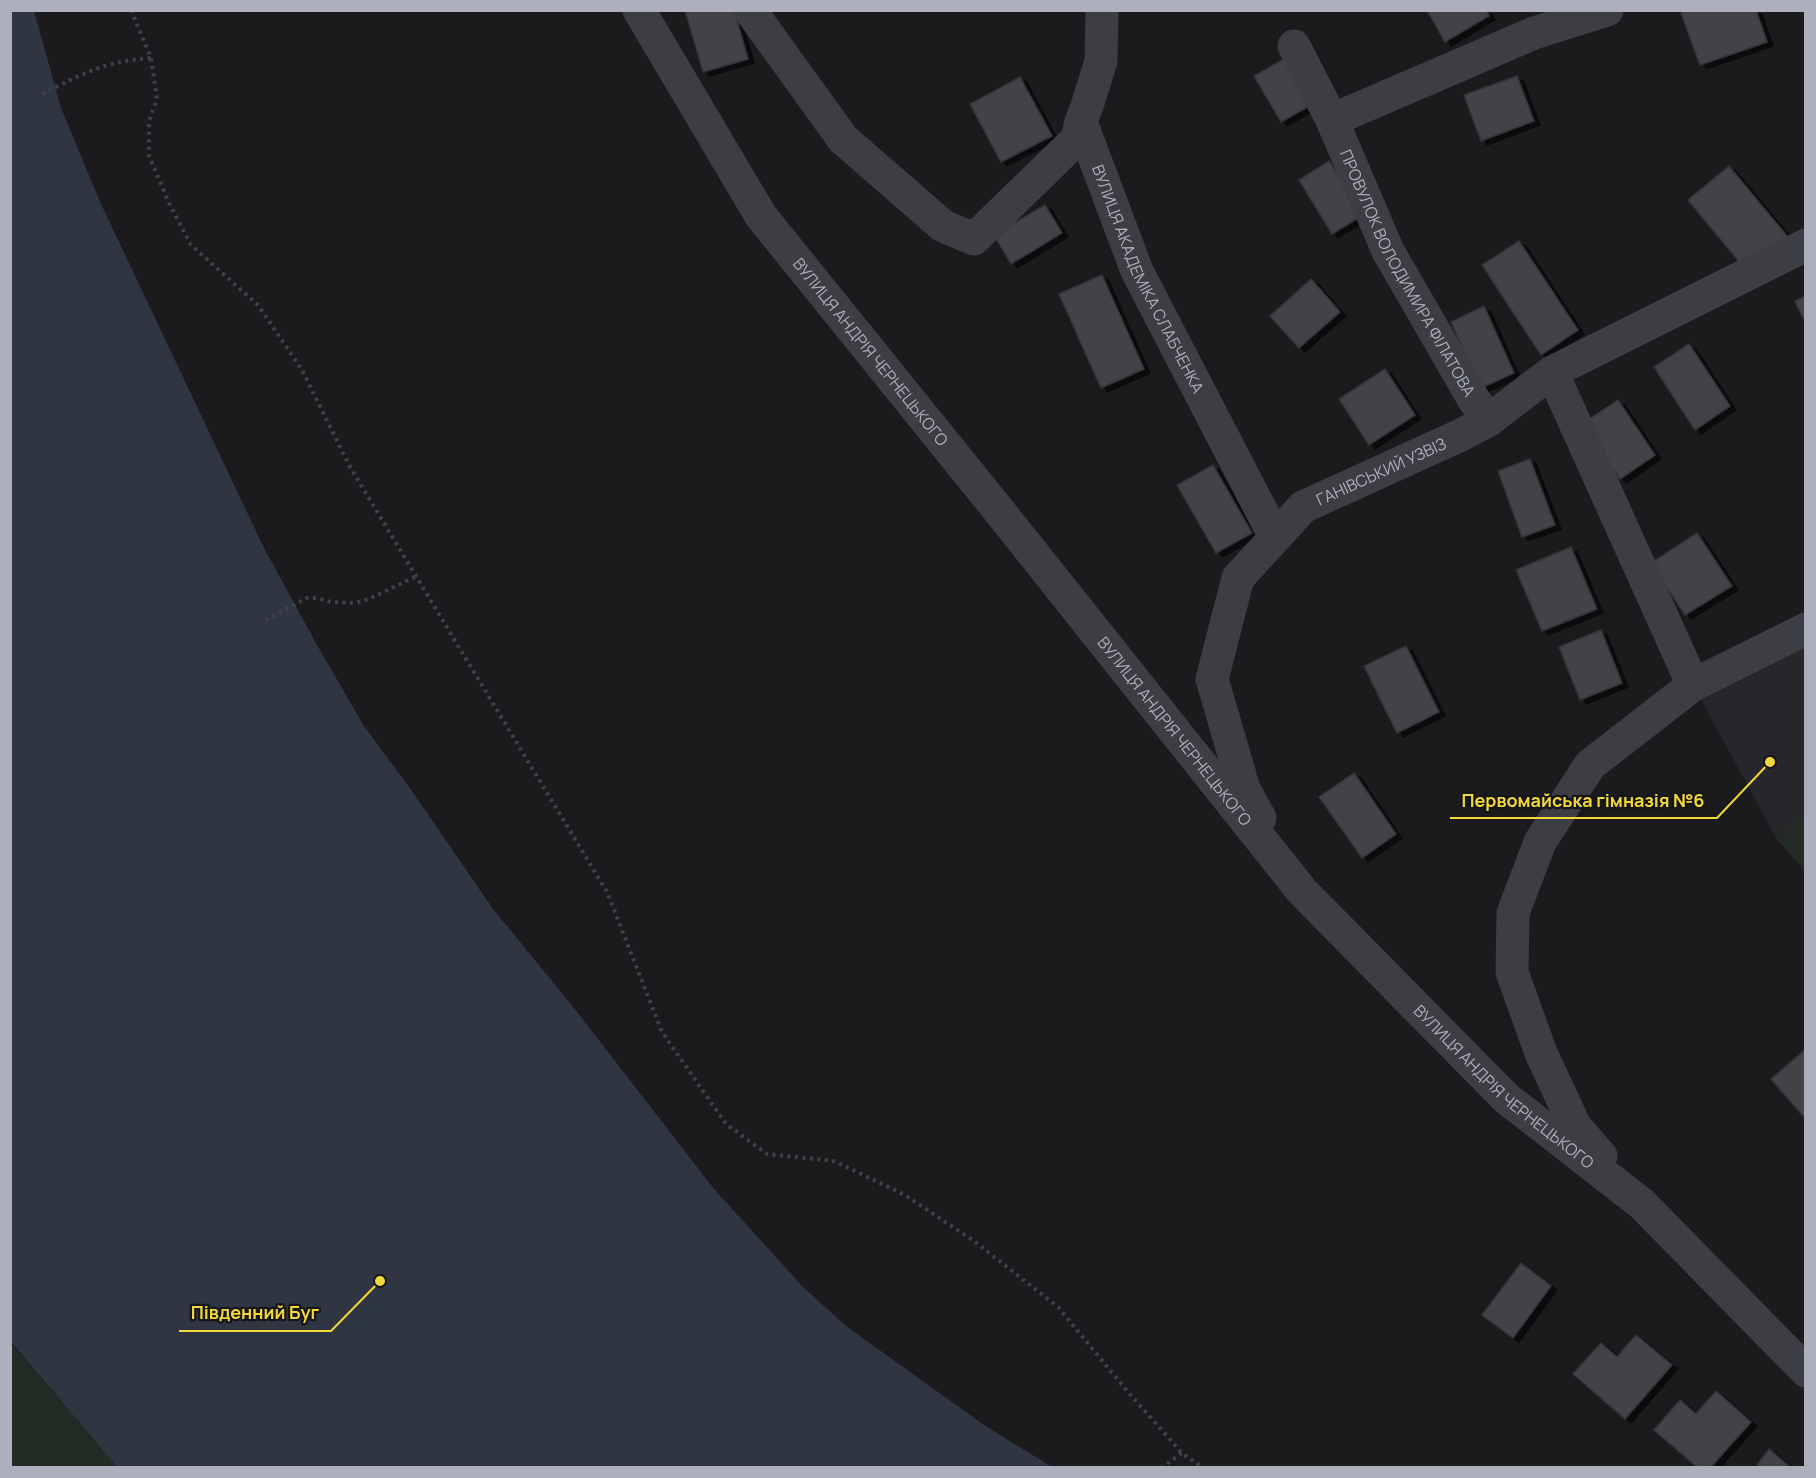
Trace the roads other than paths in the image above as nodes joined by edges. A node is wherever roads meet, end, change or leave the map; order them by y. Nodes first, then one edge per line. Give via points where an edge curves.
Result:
1 (639, 10) edge
2 (750, 10) edge
3 (1102, 10) edge
4 (1607, 10) edge
5 (1528, 22) edge
6 (1294, 46) dead end
7 (1332, 120) junction
8 (1081, 122) junction
9 (1806, 245) edge
10 (1552, 372) junction
11 (1489, 420) junction
12 (1275, 537) junction
13 (1806, 629) edge
14 (1693, 686) junction
15 (1302, 891) junction
16 (1642, 1204) junction
17 (1806, 1371) edge

1 - 15 street, ВУЛИЦЯ АНДРІЯ ЧЕРНЕЦЬКОГО via 762,216
2 - 8 street via 843,139 943,226 974,239 1077,139
3 - 8 street via 1101,61
4 - 5 street
5 - 7 street
6 - 7 street, ПРОВУЛОК ВОЛОДИМИРА ФІЛАТОВА
7 - 11 street, ПРОВУЛОК ВОЛОДИМИРА ФІЛАТОВА via 1388,251
8 - 12 street, ВУЛИЦЯ АКАДЕМІКА СЛАБЧЕНКА via 1137,271
9 - 10 street, ГАНІВСЬКИЙ УЗВІЗ
10 - 11 street, ГАНІВСЬКИЙ УЗВІЗ
10 - 14 street
11 - 12 street, ГАНІВСЬКИЙ УЗВІЗ via 1304,507
12 - 15 street, ГАНІВСЬКИЙ УЗВІЗ via 1238,578 1212,679 1244,789
13 - 14 street
14 - 16 street via 1590,765 1540,842 1513,913 1512,972 1541,1053 1575,1126
15 - 16 street, ВУЛИЦЯ АНДРІЯ ЧЕРНЕЦЬКОГО via 1506,1098
16 - 17 street, ВУЛИЦЯ АНДРІЯ ЧЕРНЕЦЬКОГО

